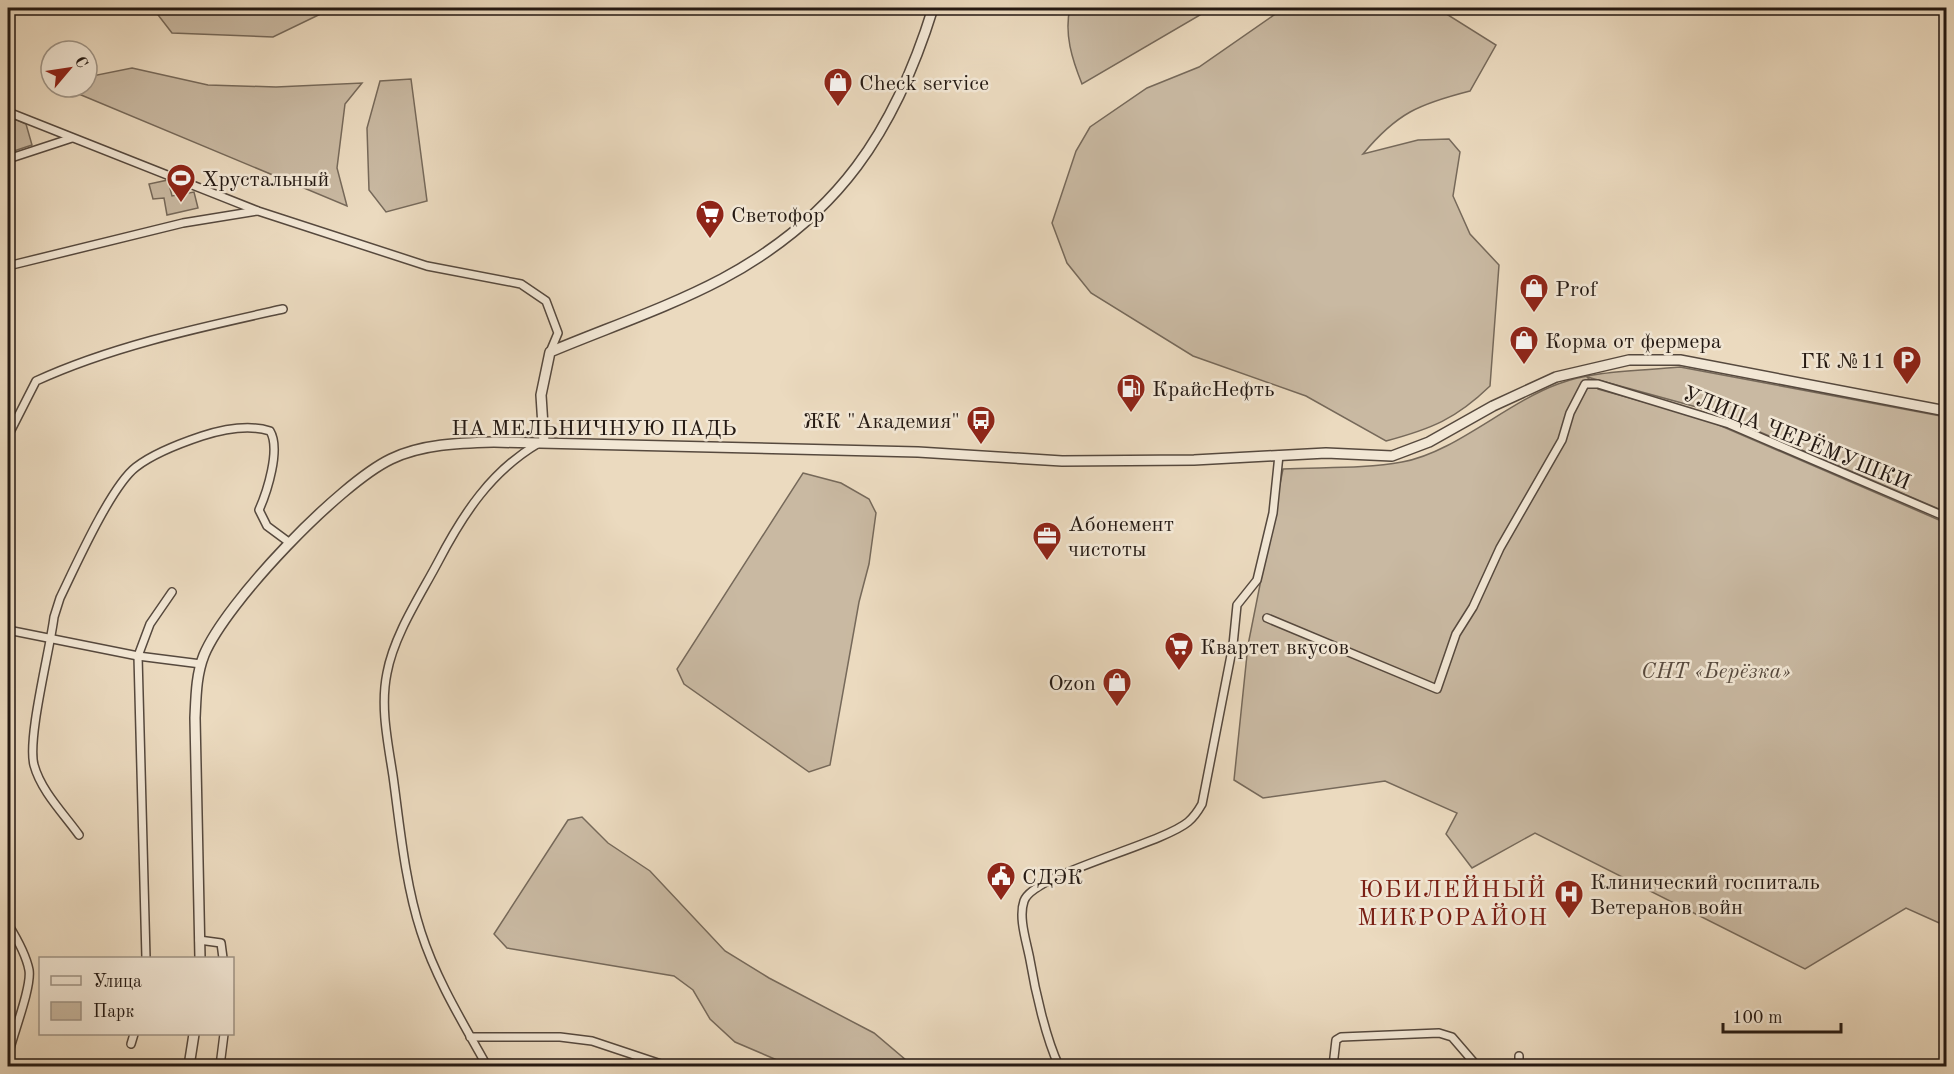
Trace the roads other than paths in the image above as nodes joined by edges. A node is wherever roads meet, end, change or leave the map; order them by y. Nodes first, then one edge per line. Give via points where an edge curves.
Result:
1 (933, 8) edge
2 (8, 112) edge
3 (72, 138) junction
4 (8, 159) edge
5 (258, 211) junction
6 (8, 266) edge
7 (283, 309) dead end
8 (550, 352) junction
9 (1947, 411) edge
10 (8, 436) edge
11 (542, 442) junction
12 (1278, 455) junction
13 (1947, 517) edge
14 (290, 543) junction
15 (172, 592) dead end
16 (1267, 618) dead end
17 (8, 630) edge
18 (51, 638) junction
19 (138, 656) junction
20 (201, 664) junction
21 (79, 835) dead end
22 (8, 924) edge
23 (199, 940) junction
24 (146, 957) edge
25 (200, 957) edge
26 (223, 957) edge
27 (134, 1035) edge
28 (194, 1035) edge
29 (224, 1035) edge
30 (470, 1037) junction
31 (131, 1044) dead end
32 (8, 1056) edge
33 (1519, 1056) dead end
34 (636, 1057) junction
35 (189, 1066) edge
36 (220, 1066) edge
37 (487, 1066) edge
38 (646, 1066) edge
39 (667, 1066) edge
40 (1059, 1066) edge
41 (1333, 1066) edge
42 (1477, 1066) edge
43 (1519, 1066) edge

1 - 8 street via 921,48 879,134 844,185 815,216 722,278
2 - 3 street
3 - 4 street
3 - 5 street
5 - 6 street via 183,223
5 - 8 street via 427,266 521,284 546,301 558,333
7 - 10 street via 186,331 36,381
8 - 11 street via 541,395
9 - 12 street, НА МЕЛЬНИЧНУЮ ПАДЬ via 1680,360 1629,360 1556,377 1429,442 1392,456
11 - 12 street, НА МЕЛЬНИЧНУЮ ПАДЬ via 918,452 1019,460
11 - 14 street, НА МЕЛЬНИЧНУЮ ПАДЬ via 456,444 393,458 356,482
11 - 30 street via 518,455 497,474 456,529 402,633 386,680 386,726 420,929
12 - 40 street via 1273,513 1257,580 1237,606 1202,804 1195,816 1181,826 1060,876 1031,891 1024,900 1033,982
13 - 16 street, УЛИЦА ЧЕРЁМУШКИ via 1707,415 1598,384 1585,384 1562,440 1456,634 1437,689
14 - 18 street via 267,526 259,510 269,487 275,439 270,431 223,429 185,441 135,467 119,487 60,598
14 - 20 street, НА МЕЛЬНИЧНУЮ ПАДЬ via 219,627
15 - 19 street via 150,624
17 - 18 street
18 - 19 street
18 - 21 street via 33,742 34,764 46,789
19 - 20 street
19 - 24 street
20 - 23 street, НА МЕЛЬНИЧНУЮ ПАДЬ via 195,718
22 - 32 street via 29,971 29,984
23 - 25 street, НА МЕЛЬНИЧНУЮ ПАДЬ
23 - 26 street via 221,943
27 - 31 street
28 - 35 street
29 - 36 street
30 - 34 street via 560,1037 592,1041
30 - 37 street
33 - 43 street
34 - 38 street
34 - 39 street
41 - 42 street via 1336,1040 1341,1037 1439,1033 1452,1037

